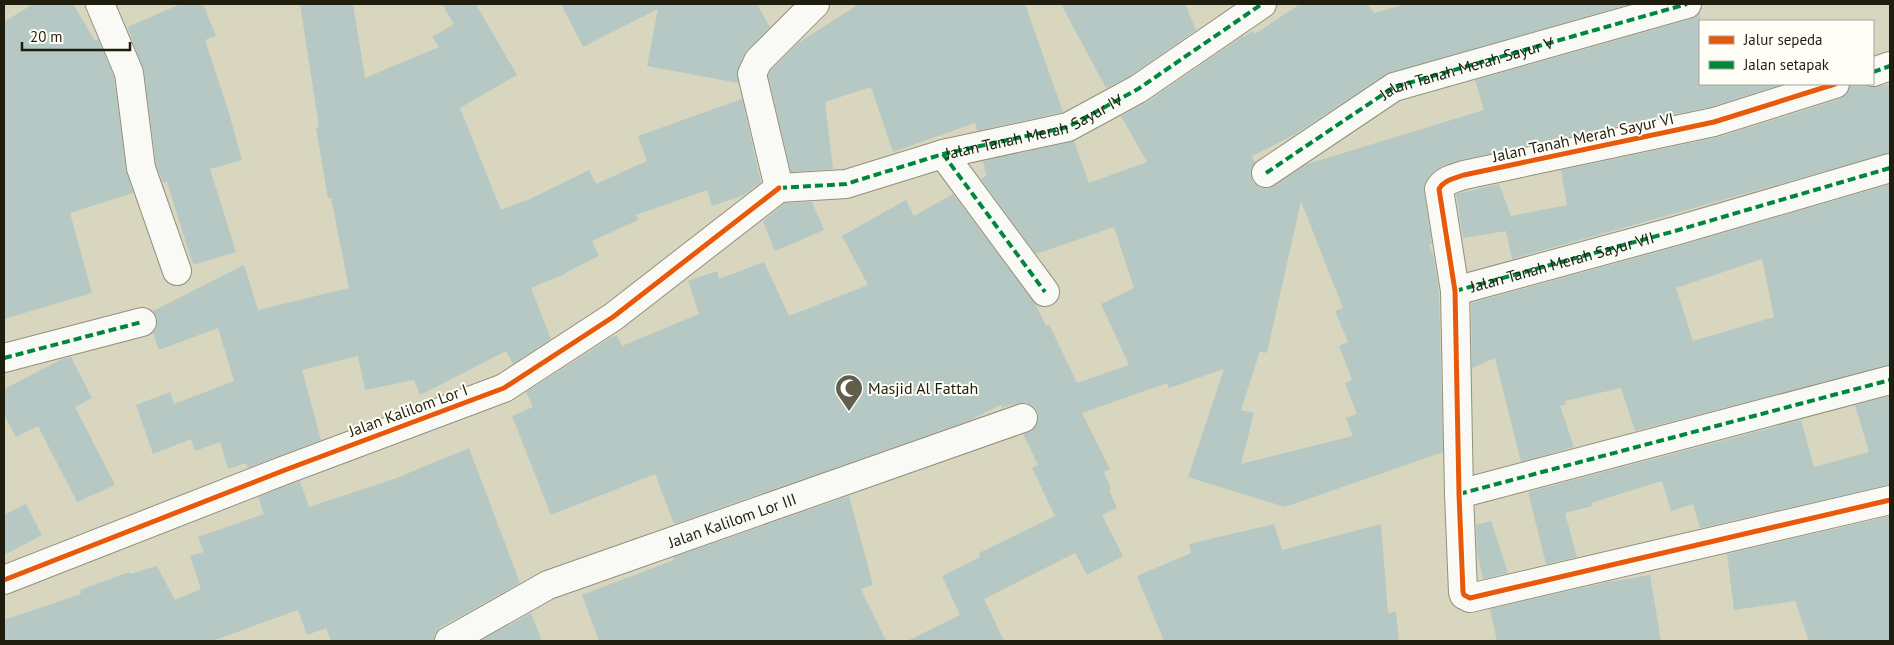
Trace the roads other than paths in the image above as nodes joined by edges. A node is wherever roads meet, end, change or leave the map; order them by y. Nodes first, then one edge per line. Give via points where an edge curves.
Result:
1 (100, 4) edge
2 (816, 4) edge
3 (1262, 4) edge
4 (1687, 4) edge
5 (1890, 66) edge
6 (1874, 72) edge
7 (1832, 85) edge
8 (943, 154) junction
9 (1890, 168) edge
10 (1266, 173) dead end
11 (780, 188) junction
12 (177, 271) dead end
13 (1455, 291) junction
14 (1045, 292) dead end
15 (142, 322) dead end
16 (4, 358) edge
17 (1890, 380) edge
18 (1023, 418) dead end
19 (1458, 494) junction
20 (1890, 500) edge
21 (4, 580) edge
22 (449, 641) edge

1 - 12 street via 129,73 141,168
2 - 11 street via 758,61 752,74
3 - 8 street, Jalan Tanah Merah Sayur IV via 1138,89 1068,127
4 - 10 street, Jalan Tanah Merah Sayur V via 1394,88
5 - 6 street
7 - 13 street, Jalan Tanah Merah Sayur VI via 1714,122 1464,175 1441,184 1439,189
8 - 11 street, Jalan Tanah Merah Sayur IV via 846,184
8 - 14 street
9 - 13 street, Jalan Tanah Merah Sayur VII
11 - 21 street, Jalan Kalilom Lor I via 613,317 504,388
13 - 19 street, Jalan Tanah Merah Sayur VII
15 - 16 street
17 - 19 street
18 - 22 street, Jalan Kalilom Lor III via 548,585
19 - 20 street, Jalan Tanah Merah Sayur VII via 1463,592 1470,598

